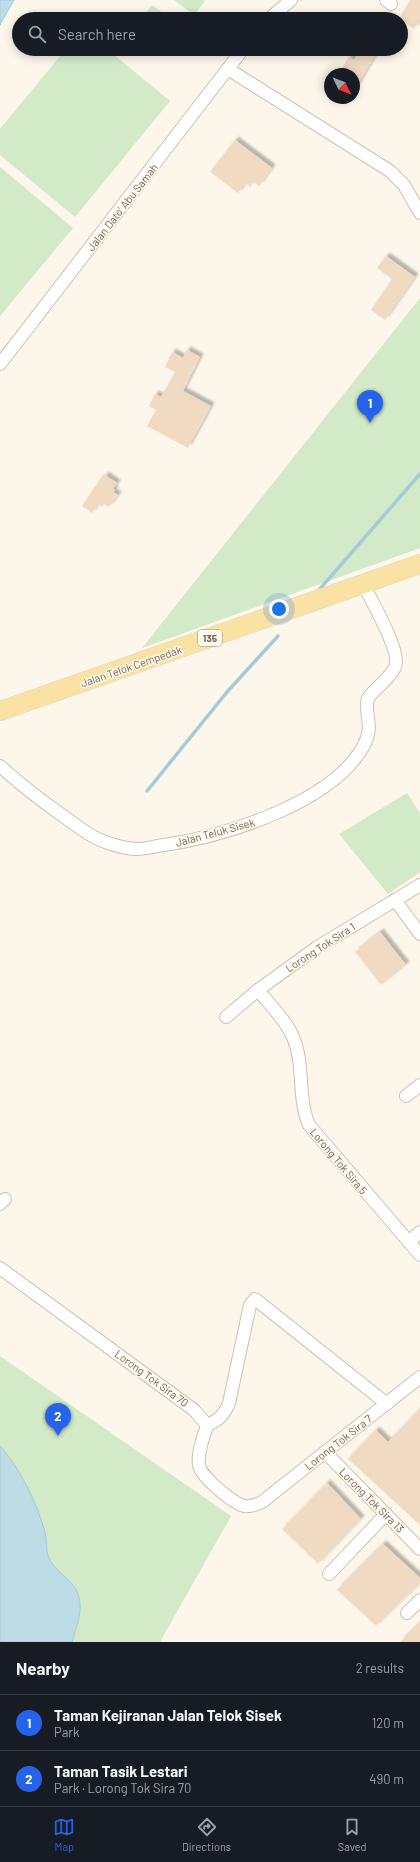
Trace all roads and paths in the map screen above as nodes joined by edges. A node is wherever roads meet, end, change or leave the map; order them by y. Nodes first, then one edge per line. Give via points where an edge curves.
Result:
1 (291, 0) edge
2 (277, 12) edge
3 (238, 56) edge
4 (228, 70) junction
5 (420, 213) edge
6 (0, 364) edge
7 (420, 564) edge
8 (363, 584) junction
9 (0, 712) edge
10 (0, 766) edge
11 (420, 885) edge
12 (395, 900) junction
13 (420, 934) edge
14 (258, 990) junction
15 (226, 1017) dead end
16 (420, 1085) edge
17 (406, 1096) dead end
18 (420, 1232) edge
19 (409, 1242) junction
20 (420, 1254) edge
21 (0, 1268) edge
22 (419, 1380) edge
23 (387, 1404) junction
24 (207, 1425) junction
25 (325, 1452) junction
26 (386, 1514) junction
27 (420, 1549) edge
28 (329, 1574) dead end
29 (420, 1600) edge
30 (407, 1613) dead end

1 - 2 street
3 - 4 street, Jalan Dato' Abu Samah
4 - 5 street via 390,171 404,185
4 - 6 street, Jalan Dato' Abu Samah
7 - 8 main road, Jalan Telok Cempedak / 135
8 - 9 main road, Jalan Telok Cempedak / 135
8 - 10 street, Jalan Teluk Sisek via 391,642 397,661 391,674 366,703 369,735 364,746 345,769 305,798 271,816 187,841 138,849 121,846 96,838 55,811
11 - 12 street, Lorong Tok Sira 1
12 - 13 street
12 - 14 street, Lorong Tok Sira 1 via 316,948
14 - 15 street, Lorong Tok Sira 1
14 - 19 street, Lorong Tok Sira 5 via 293,1036 298,1051 304,1112 309,1125
16 - 17 street
18 - 19 street
19 - 20 street, Lorong Tok Sira 5
21 - 24 street, Lorong Tok Sira 70 via 177,1396
22 - 23 street, Lorong Tok Sira 7
23 - 24 street via 255,1299 250,1305 229,1403 218,1420
23 - 25 street, Lorong Tok Sira 7
24 - 25 street, Lorong Tok Sira 7 via 198,1458 199,1467 207,1479 239,1504 246,1506 255,1506
25 - 26 street, Lorong Tok Sira 13
26 - 27 street, Lorong Tok Sira 13
26 - 28 street
29 - 30 street

